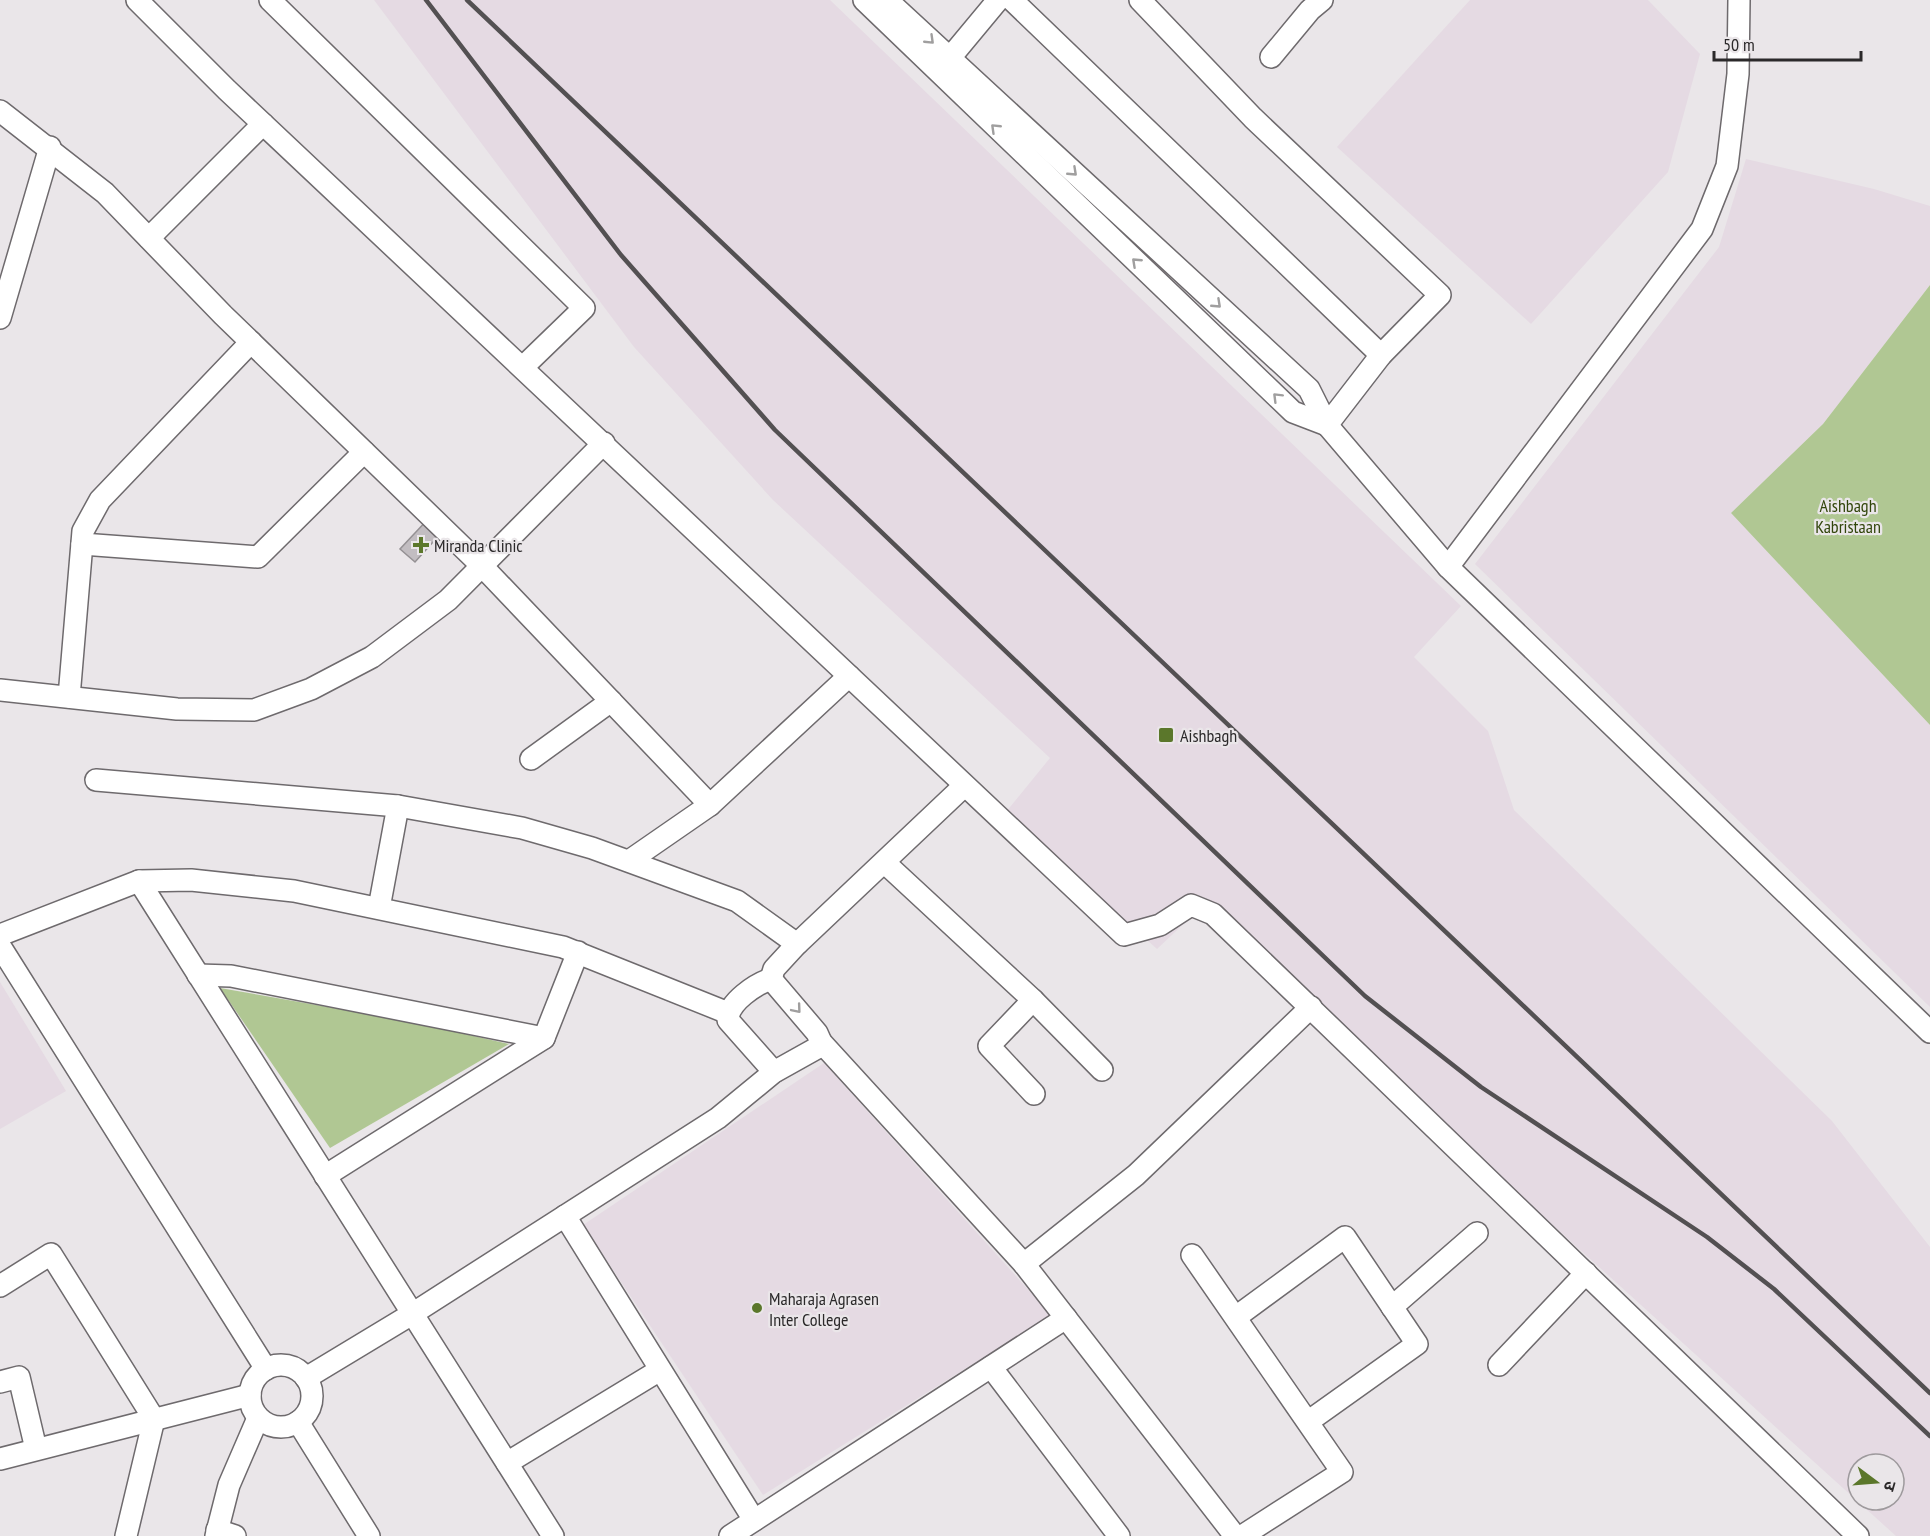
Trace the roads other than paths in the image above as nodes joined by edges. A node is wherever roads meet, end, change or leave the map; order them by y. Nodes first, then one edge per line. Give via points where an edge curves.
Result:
1 (137, 0) edge
2 (270, 0) edge
3 (864, 0) edge
4 (887, 0) edge
5 (998, 0) edge
6 (1012, 0) edge
7 (1140, 0) edge
8 (1739, 0) edge
9 (1310, 3) edge
10 (1271, 57) dead end
11 (949, 59) junction
12 (0, 111) edge
13 (263, 124) junction
14 (50, 147) junction
15 (149, 238) junction
16 (0, 318) edge
17 (251, 342) junction
18 (1381, 355) junction
19 (523, 367) junction
20 (1327, 425) junction
21 (603, 443) junction
22 (364, 452) junction
23 (82, 544) junction
24 (482, 566) junction
25 (1448, 567) junction
26 (849, 676) junction
27 (0, 690) edge
28 (69, 697) junction
29 (611, 701) junction
30 (531, 759) dead end
31 (96, 780) dead end
32 (964, 786) junction
33 (710, 805) junction
34 (398, 806) junction
35 (629, 861) junction
36 (885, 863) junction
37 (139, 881) junction
38 (379, 908) junction
39 (0, 935) edge
40 (797, 944) junction
41 (0, 946) edge
42 (578, 952) junction
43 (198, 975) junction
44 (771, 979) junction
45 (1033, 1000) junction
46 (1311, 1008) junction
47 (728, 1013) junction
48 (1930, 1032) edge
49 (544, 1038) junction
50 (821, 1042) junction
51 (1102, 1070) dead end
52 (774, 1072) junction
53 (1034, 1094) dead end
54 (325, 1176) junction
55 (565, 1216) junction
56 (1477, 1233) dead end
57 (1192, 1255) dead end
58 (1024, 1263) junction
59 (1586, 1273) junction
60 (0, 1286) edge
61 (1392, 1307) junction
62 (412, 1314) junction
63 (1236, 1317) junction
64 (1066, 1318) junction
65 (1498, 1365) dead end
66 (991, 1367) junction
67 (266, 1369) junction
68 (660, 1370) junction
69 (306, 1378) junction
70 (0, 1382) edge
71 (250, 1395) junction
72 (258, 1418) junction
73 (154, 1419) junction
74 (1309, 1421) junction
75 (298, 1422) junction
76 (36, 1449) junction
77 (0, 1459) edge
78 (507, 1463) junction
79 (754, 1521) junction
80 (223, 1534) edge
81 (126, 1536) edge
82 (369, 1536) edge
83 (553, 1536) edge
84 (730, 1536) edge
85 (1119, 1536) edge
86 (1236, 1536) edge
87 (1242, 1536) edge
88 (1858, 1536) edge

1 - 13 street
2 - 19 street via 584,308
20 -> 3 street via 1293,412
4 -> 11 street
5 - 11 street
6 - 18 street
7 - 18 street via 1254,118 1440,295
8 - 25 street via 1738,74 1727,166 1702,229
9 - 10 street
11 -> 20 street via 1309,389
12 - 14 street
13 - 15 street
13 - 19 street
14 - 15 street via 105,193
14 - 16 street
15 - 17 street
17 - 22 street
17 - 23 street via 100,500 83,531
18 - 20 street
19 - 21 street
20 - 25 street
21 - 24 street
21 - 26 street
22 - 23 street via 258,556
22 - 24 street
23 - 28 street
24 - 28 street via 448,600 372,657 311,689 254,710 177,710
24 - 29 street
25 - 48 street
26 - 32 street
26 - 33 street
27 - 28 street
29 - 30 street
29 - 33 street
31 - 34 street
32 - 36 street
32 - 46 street via 1124,935 1160,926 1191,905 1213,914
33 - 35 street
34 - 35 street via 522,828
34 - 38 street
35 - 40 street via 737,901
36 - 40 street
36 - 45 street
37 - 38 street via 192,880 272,888
37 - 39 street
37 - 43 street
38 - 42 street
40 - 44 street via 774,969
41 - 67 street
42 - 47 street
42 - 49 street
43 - 49 street via 231,976
43 - 54 street
44 - 47 street via 759,983
44 -> 50 street
45 - 51 street
45 - 53 street via 989,1046
46 - 58 street via 1143,1168
46 - 59 street
47 - 52 street via 728,1020
49 - 54 street
50 - 52 street via 818,1048
50 - 58 street
52 - 55 street via 718,1118
54 - 62 street
55 - 62 street
55 - 68 street
56 - 61 street
57 - 63 street
58 - 64 street
59 - 65 street
59 - 88 street
60 - 73 street via 51,1254
61 - 63 street via 1345,1237
61 - 74 street via 1417,1344
62 - 69 street
62 - 78 street
63 - 74 street
64 - 66 street
64 - 86 street
66 - 79 street
66 - 85 street
67 - 69 street via 282,1364 295,1368
67 - 71 street via 252,1384
68 - 78 street
68 - 79 street
69 - 75 street via 312,1396 310,1408
70 - 76 street via 19,1377
71 - 72 street
71 - 73 street
72 - 75 street via 281,1427
72 - 80 street via 229,1485
73 - 76 street
73 - 81 street
74 - 87 street via 1342,1472
75 - 82 street
76 - 77 street
78 - 83 street
79 - 84 street

